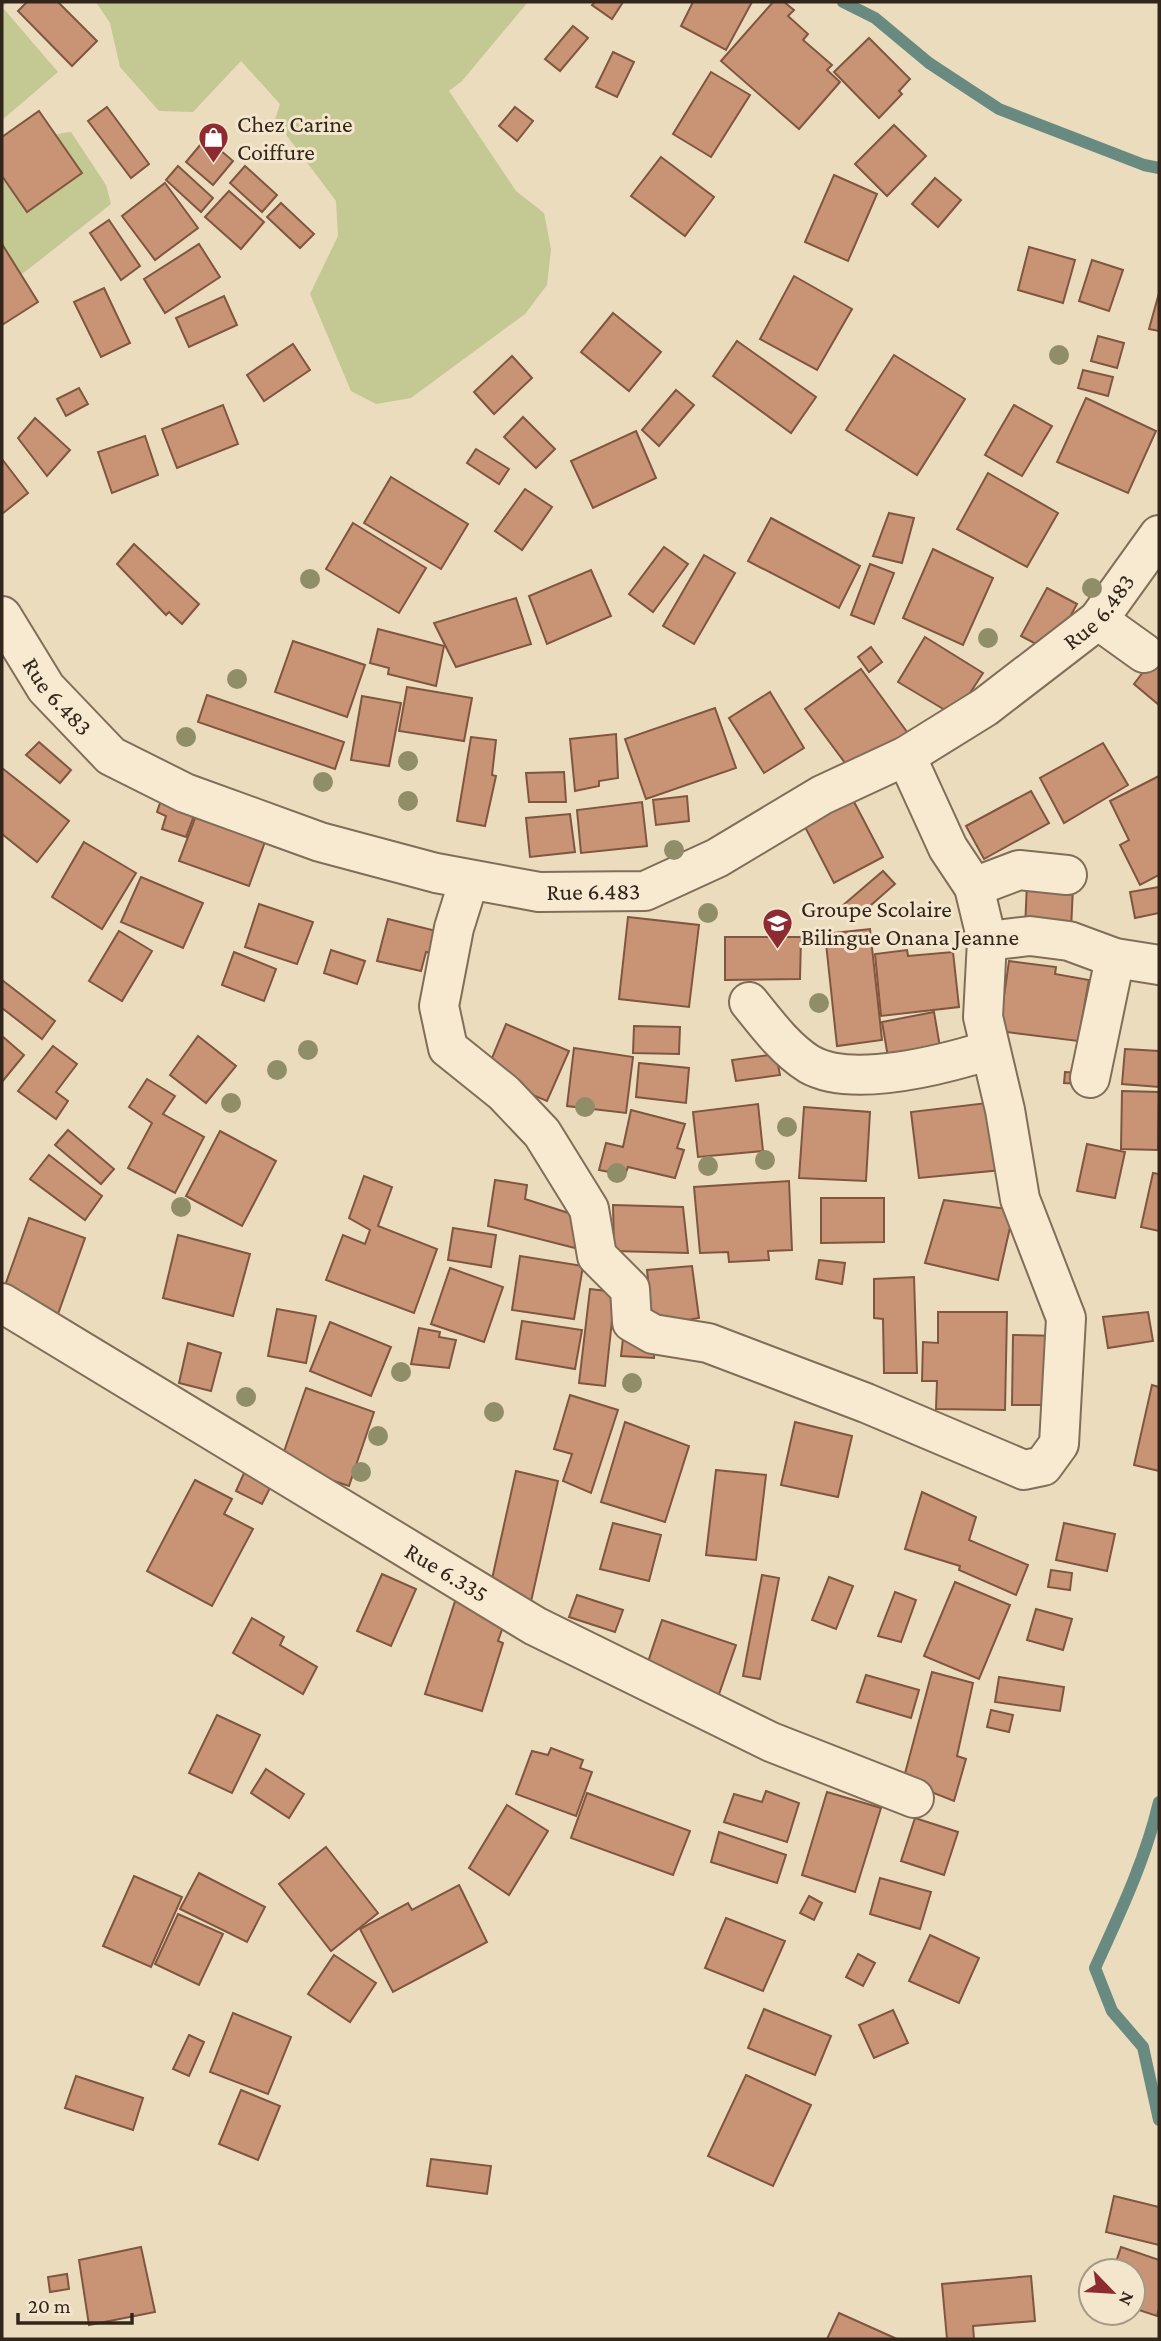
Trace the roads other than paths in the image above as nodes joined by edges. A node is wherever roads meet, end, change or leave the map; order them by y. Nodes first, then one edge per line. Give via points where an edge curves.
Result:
1 (1159, 535) edge
2 (2, 616) edge
3 (1098, 620) junction
4 (1144, 653) dead end
5 (906, 756) junction
6 (1067, 875) dead end
7 (469, 880) junction
8 (974, 887) junction
9 (987, 941) junction
10 (1115, 958) junction
11 (1159, 965) edge
12 (749, 1002) dead end
13 (990, 1050) junction
14 (1090, 1078) dead end
15 (2, 1303) edge
16 (914, 1798) dead end

1 - 3 street, Rue 6.483
2 - 7 street, Rue 6.483 via 46,688 111,756 185,793 250,818 387,862
3 - 4 street
3 - 5 street, Rue 6.483 via 985,707
5 - 7 street, Rue 6.483 via 822,795 717,858 645,891 539,892
5 - 8 street via 948,848
6 - 8 street via 1019,870
7 - 13 street via 439,1006 448,1048 504,1093 542,1133 589,1209 597,1256 630,1289 632,1322 653,1334 708,1343 1024,1470 1043,1466 1059,1444 1066,1318 1020,1199
8 - 9 street
9 - 10 street via 1030,936 1069,941
9 - 13 street via 984,1017
10 - 11 street
10 - 14 street
12 - 13 street via 794,1052 818,1068 854,1074 907,1072
15 - 16 street, Rue 6.335 via 535,1626 771,1742

